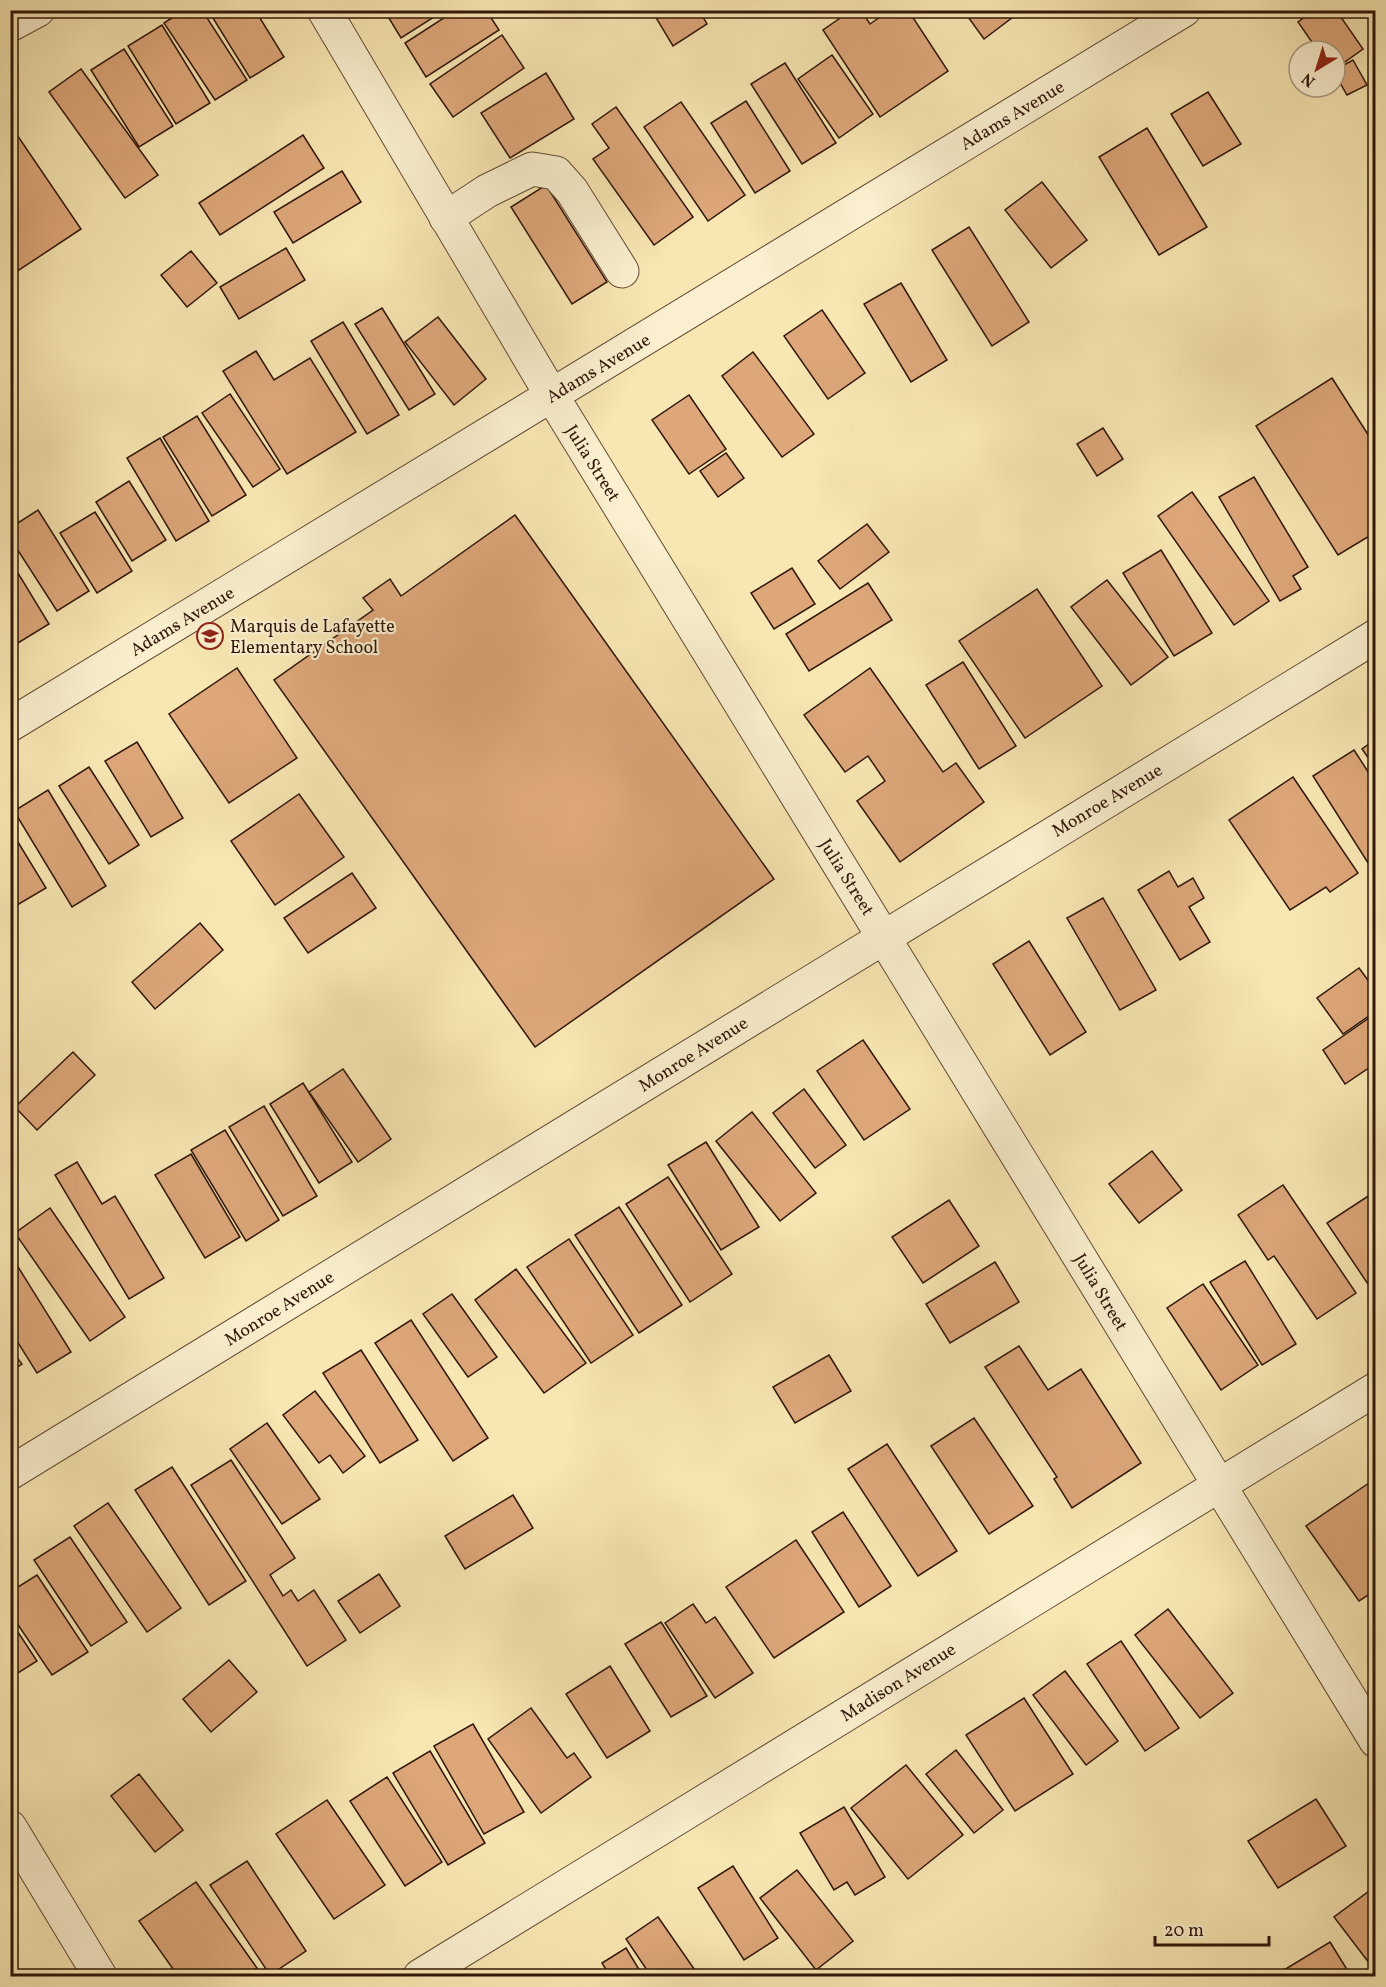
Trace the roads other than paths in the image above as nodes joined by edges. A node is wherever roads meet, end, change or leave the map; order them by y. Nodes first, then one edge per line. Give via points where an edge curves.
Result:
1 (38, 10) edge
2 (324, 10) edge
3 (1184, 10) edge
4 (10, 25) edge
5 (446, 218) junction
6 (621, 271) dead end
7 (552, 396) junction
8 (1376, 636) edge
9 (10, 725) edge
10 (884, 936) junction
11 (1376, 1389) edge
12 (10, 1473) edge
13 (1219, 1485) junction
14 (1376, 1741) edge
15 (10, 1827) edge
16 (100, 1977) edge
17 (420, 1977) edge

1 - 4 street
2 - 5 street, Julia Street
3 - 7 street, Adams Avenue
5 - 6 street via 487,191 532,169 556,173 572,191
5 - 7 street, Julia Street
7 - 9 street, Adams Avenue
7 - 10 street, Julia Street
8 - 10 street, Monroe Avenue
10 - 12 street, Monroe Avenue
10 - 13 street, Julia Street
11 - 13 street, Madison Avenue
13 - 14 street, Julia Street
13 - 17 street, Madison Avenue
15 - 16 street

